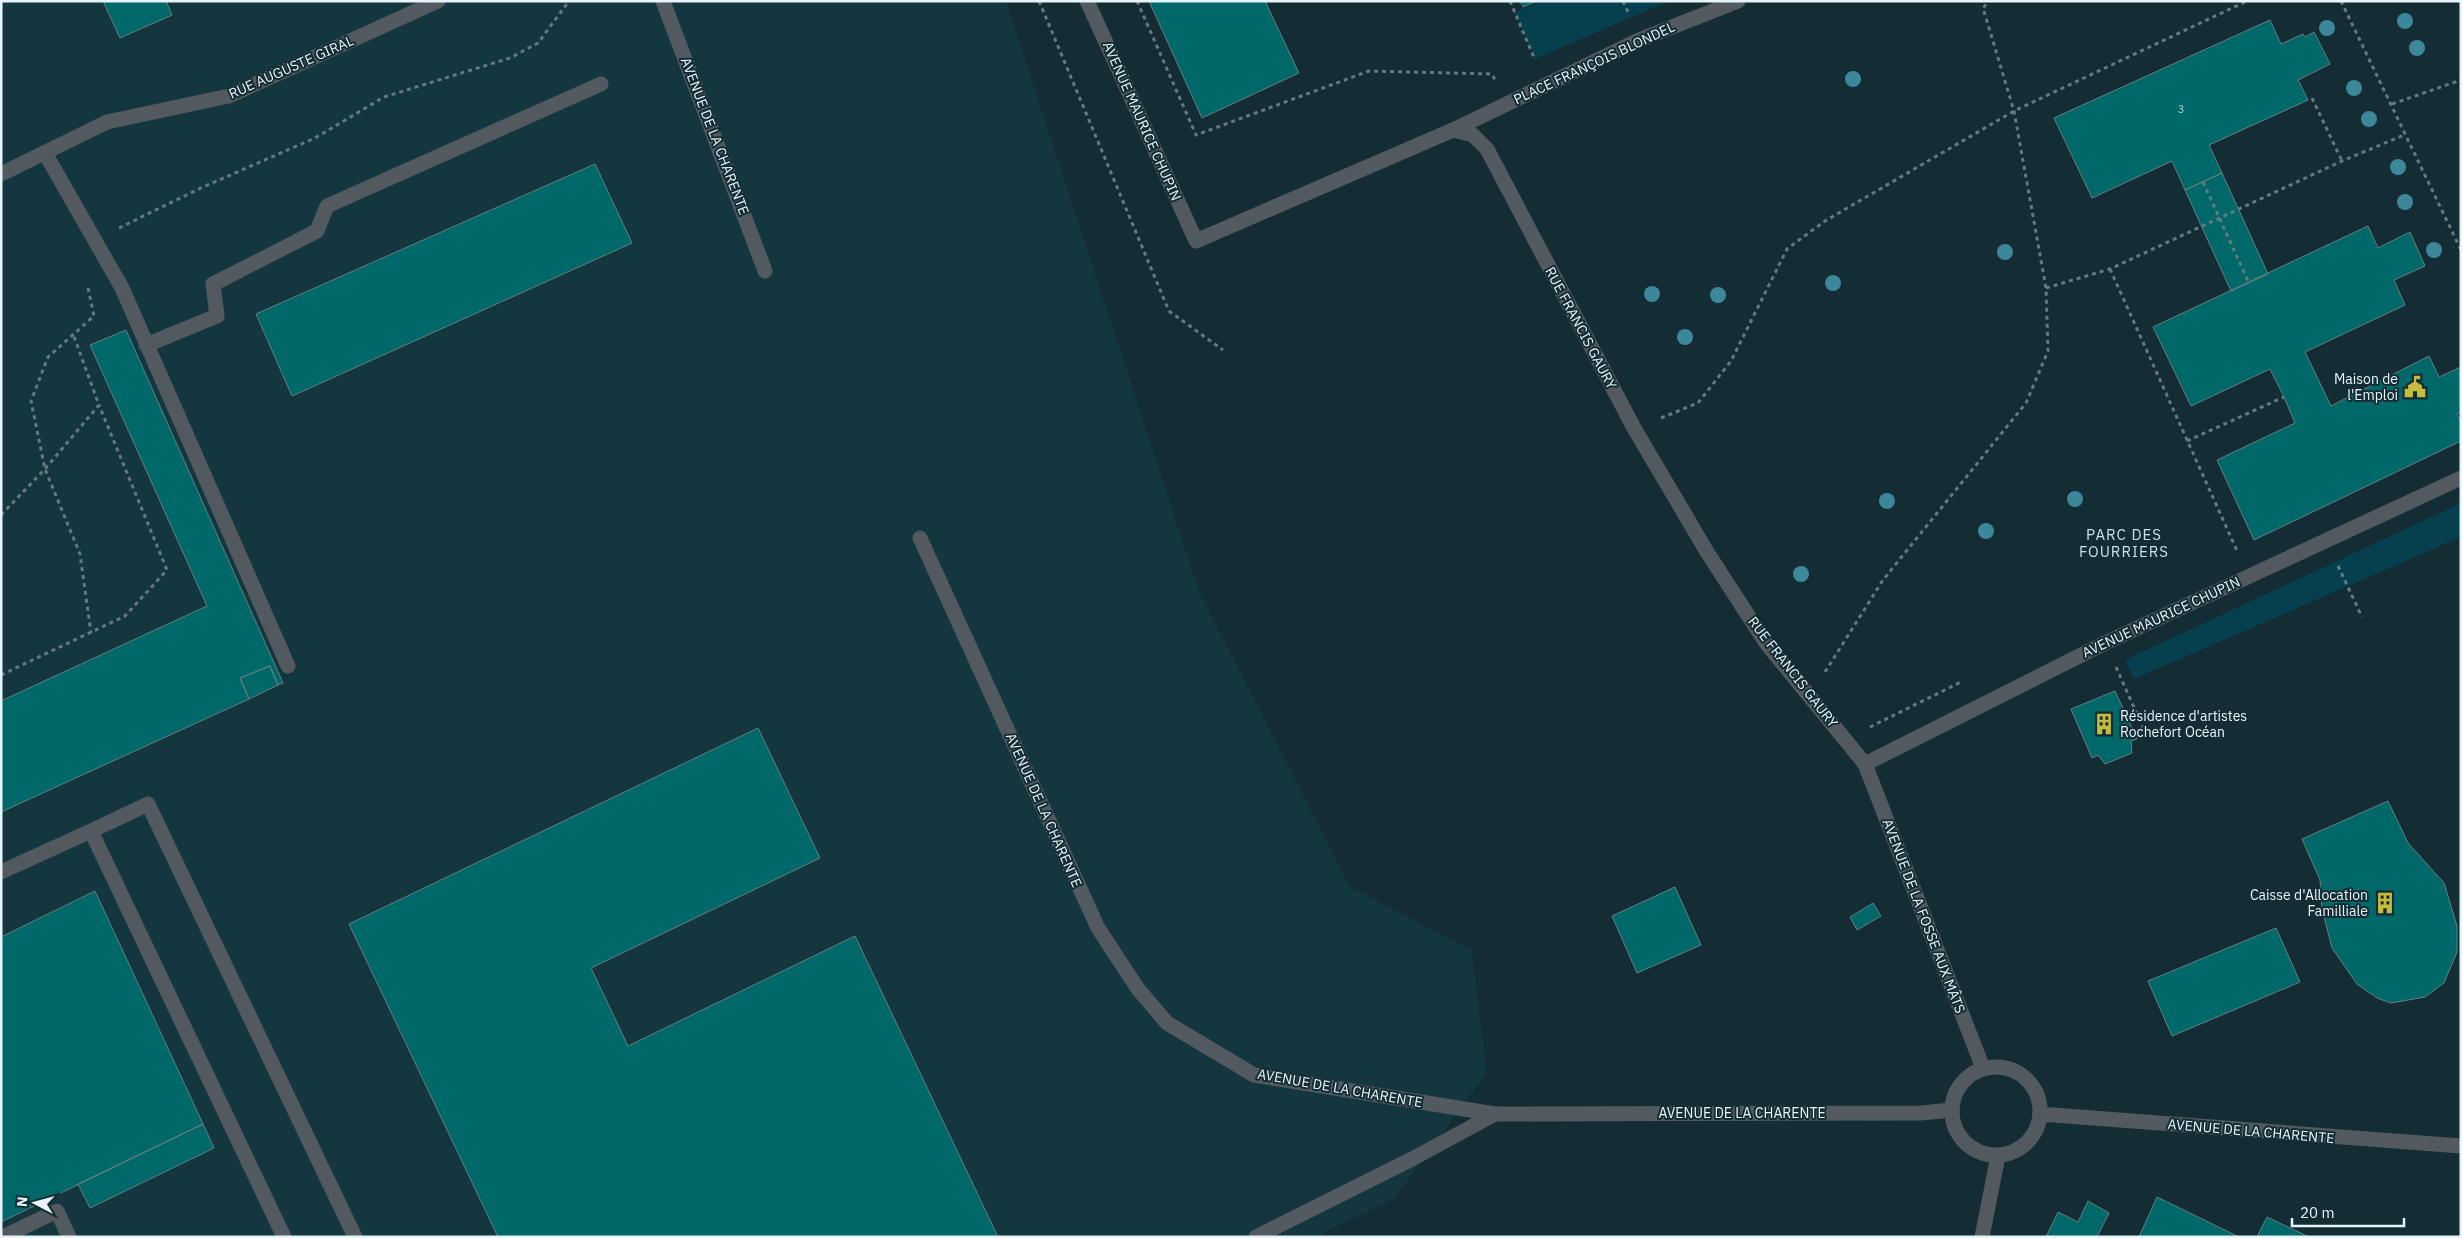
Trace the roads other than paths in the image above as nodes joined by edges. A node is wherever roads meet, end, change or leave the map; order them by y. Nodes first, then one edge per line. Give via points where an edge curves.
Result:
1 (438, 1) edge
2 (663, 1) edge
3 (1087, 1) edge
4 (1738, 1) edge
5 (601, 84) dead end
6 (1453, 130) junction
7 (45, 153) junction
8 (1, 174) edge
9 (765, 271) dead end
10 (146, 346) junction
11 (2461, 478) edge
12 (920, 538) dead end
13 (288, 666) dead end
14 (1865, 764) junction
15 (91, 831) junction
16 (1, 872) edge
17 (1983, 1068) junction
18 (1952, 1110) junction
19 (1495, 1114) junction
20 (2040, 1114) junction
21 (2461, 1146) edge
22 (1998, 1156) junction
23 (3, 1237) edge
24 (69, 1237) edge
25 (284, 1237) edge
26 (355, 1237) edge
27 (1256, 1237) edge
28 (1982, 1237) edge

1 - 7 street, RUE AUGUSTE GIRAL via 228,96 107,122
2 - 9 street, AVENUE DE LA CHARENTE
3 - 6 street, AVENUE MAURICE CHUPIN via 1196,241
4 - 6 street, PLACE FRANÇOIS BLONDEL via 1639,40
5 - 10 street via 327,206 317,231 212,284 217,316
6 - 14 street, RUE FRANCIS GAURY via 1473,135 1487,149 1634,428 1707,552 1766,642
7 - 8 street, RUE AUGUSTE GIRAL
7 - 10 street via 122,288
10 - 13 street
11 - 14 street, AVENUE MAURICE CHUPIN via 2105,643
12 - 19 street, AVENUE DE LA CHARENTE via 1098,928 1138,989 1167,1023 1254,1075
14 - 17 street, AVENUE DE LA FOSSE AUX MÂTS
15 - 16 street
15 - 25 street
15 - 26 street via 148,804
17 - 18 street via 1970,1074 1961,1084 1954,1096
17 - 20 street via 2011,1069 2023,1076 2040,1100
18 - 19 street, AVENUE DE LA CHARENTE via 1921,1113
18 - 22 street via 1960,1138 1984,1154
19 - 27 street
20 - 21 street, AVENUE DE LA CHARENTE
20 - 22 street via 2038,1127 2022,1148
22 - 28 street
23 - 24 street via 57,1211

